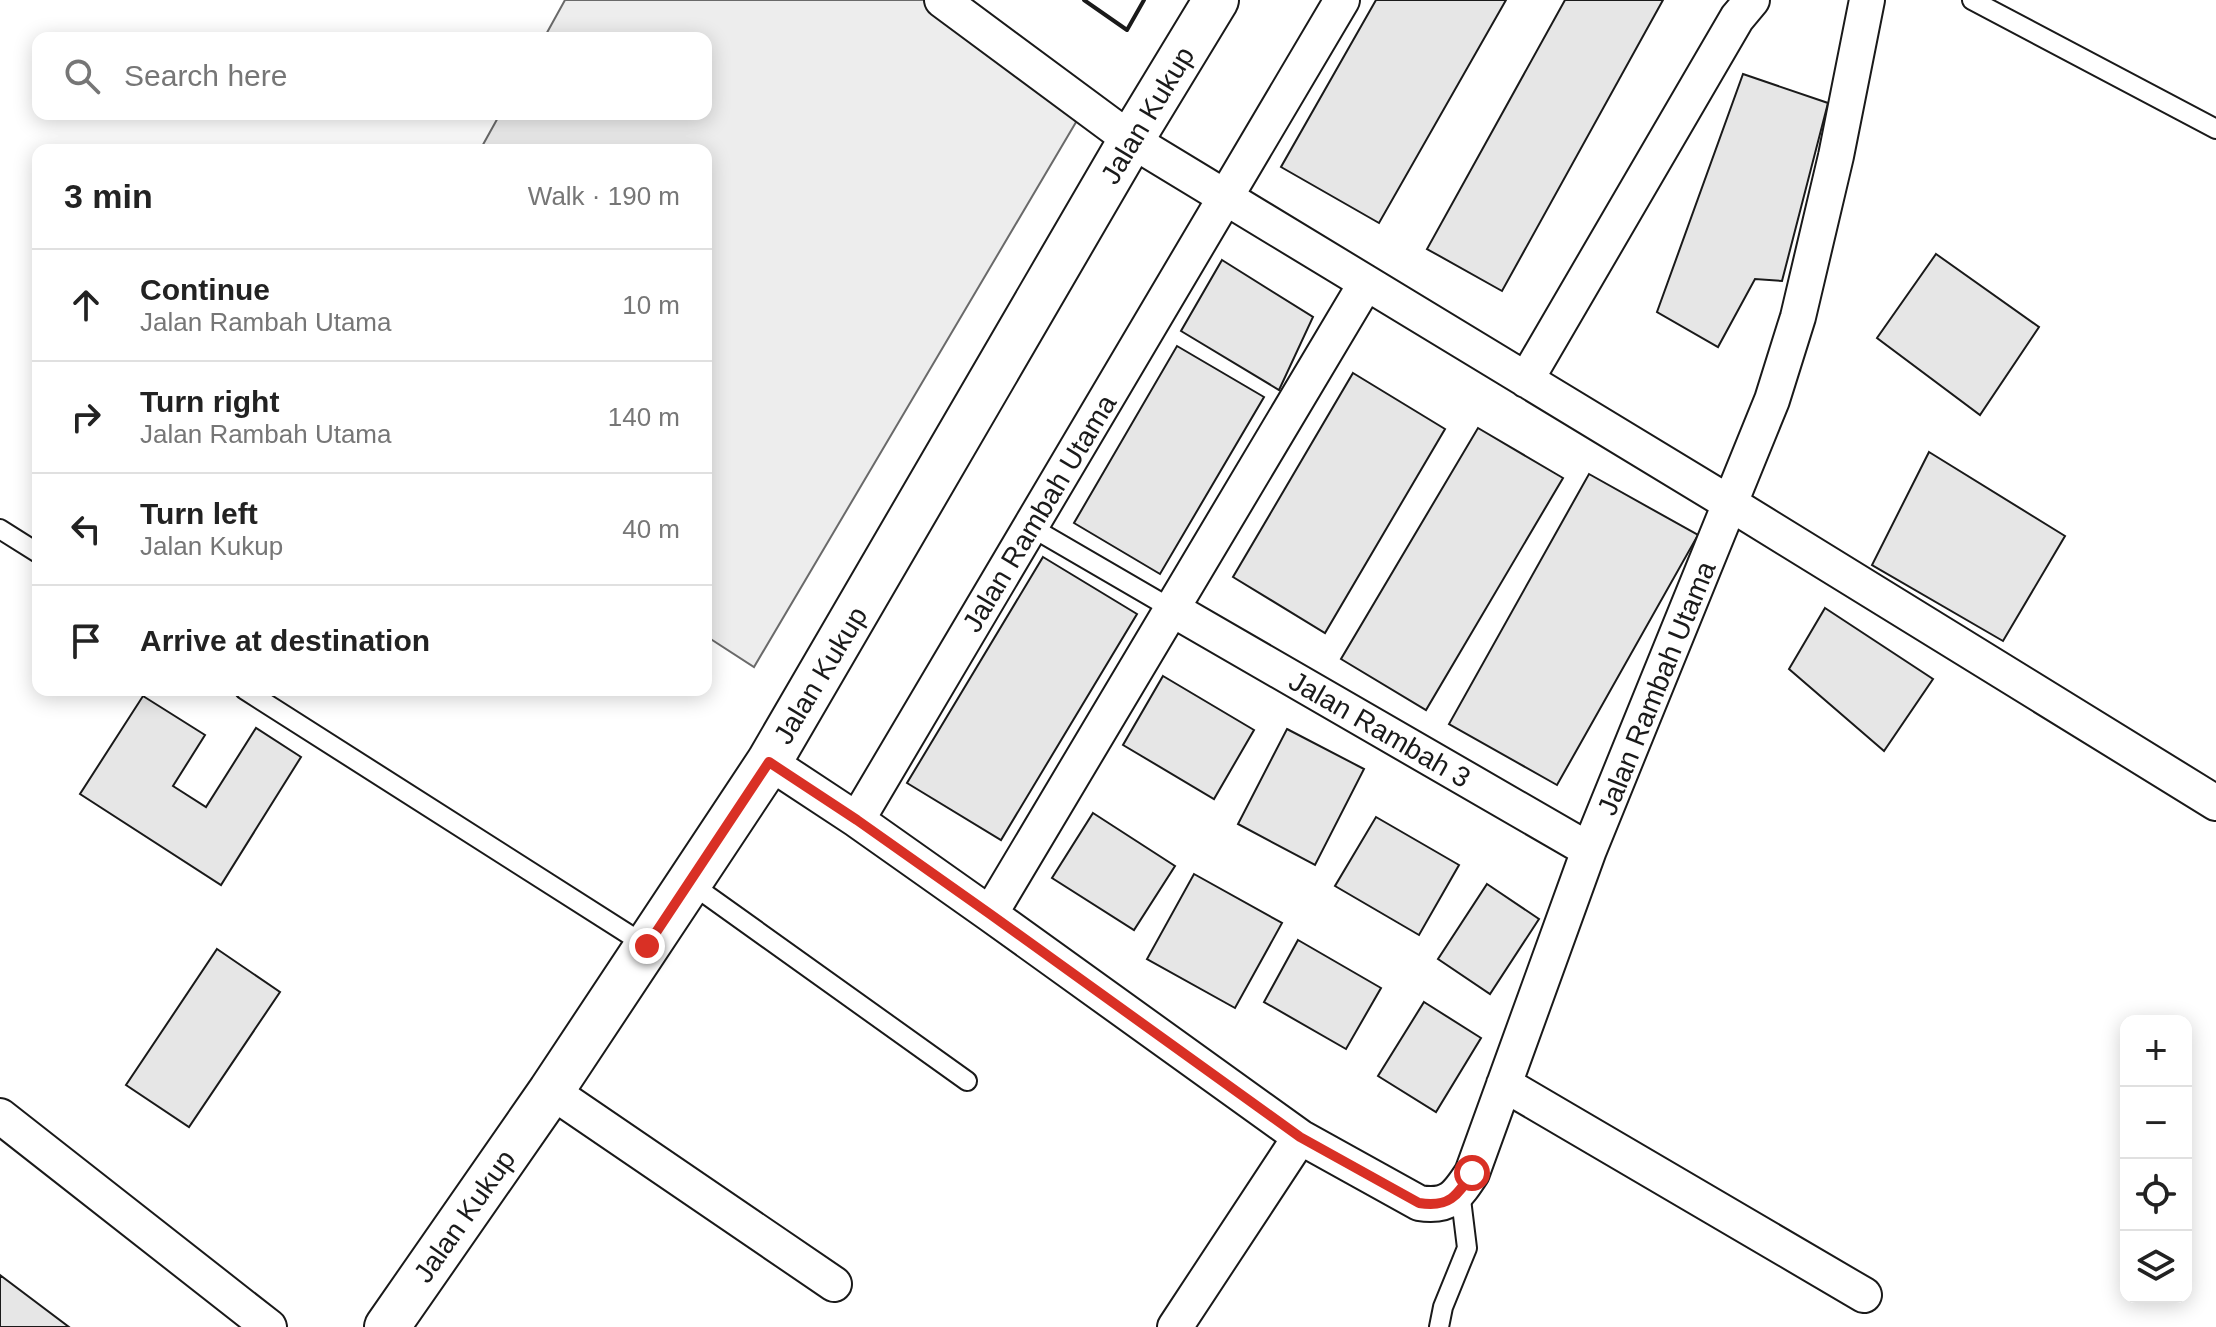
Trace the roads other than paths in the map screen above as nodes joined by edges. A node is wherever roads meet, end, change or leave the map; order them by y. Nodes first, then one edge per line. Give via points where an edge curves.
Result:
1 (942, 0) edge
2 (1216, 0) edge
3 (1342, 0) edge
4 (1752, 0) edge
5 (1867, 0) edge
6 (1972, 0) edge
7 (2216, 129) edge
8 (1131, 140) junction
9 (1227, 198) junction
10 (1366, 283) junction
11 (1526, 380) junction
12 (1731, 504) junction
13 (1031, 527) junction
14 (0, 529) edge
15 (32, 549) edge
16 (1172, 609) junction
17 (254, 696) edge
18 (769, 762) junction
19 (2216, 803) edge
20 (857, 820) junction
21 (1589, 850) junction
22 (690, 883) junction
23 (990, 914) junction
24 (647, 946) junction
25 (967, 1081) dead end
26 (1504, 1084) junction
27 (551, 1091) junction
28 (0, 1116) edge
29 (1300, 1137) junction
30 (1460, 1191) junction
31 (834, 1284) dead end
32 (1864, 1295) dead end
33 (269, 1327) edge
34 (387, 1327) edge
35 (1175, 1327) edge
36 (1439, 1327) edge

1 - 8 street
2 - 8 main road, Jalan Kukup
3 - 9 street, Jalan Rambah Utama
4 - 11 street
5 - 12 street, Jalan Rambah Utama via 1798,317
6 - 7 lane
8 - 9 street
8 - 18 main road, Jalan Kukup
9 - 10 street
9 - 13 street, Jalan Rambah Utama
10 - 11 street
10 - 16 street
11 - 12 street
12 - 19 street
12 - 21 street, Jalan Rambah Utama
13 - 16 lane
13 - 20 street, Jalan Rambah Utama
14 - 15 lane
16 - 21 street, Jalan Rambah 3
16 - 23 street
17 - 24 lane
18 - 20 street
18 - 22 main road, Jalan Kukup
20 - 23 street
21 - 26 street, Jalan Rambah Utama
22 - 24 main road, Jalan Kukup
22 - 25 lane
23 - 29 street
24 - 27 main road, Jalan Kukup
26 - 30 street, Jalan Rambah Utama via 1472,1173
26 - 32 street
27 - 31 street
27 - 34 main road, Jalan Kukup
28 - 33 street
29 - 30 street via 1419,1203 1434,1206
29 - 35 street
30 - 36 lane via 1467,1248

